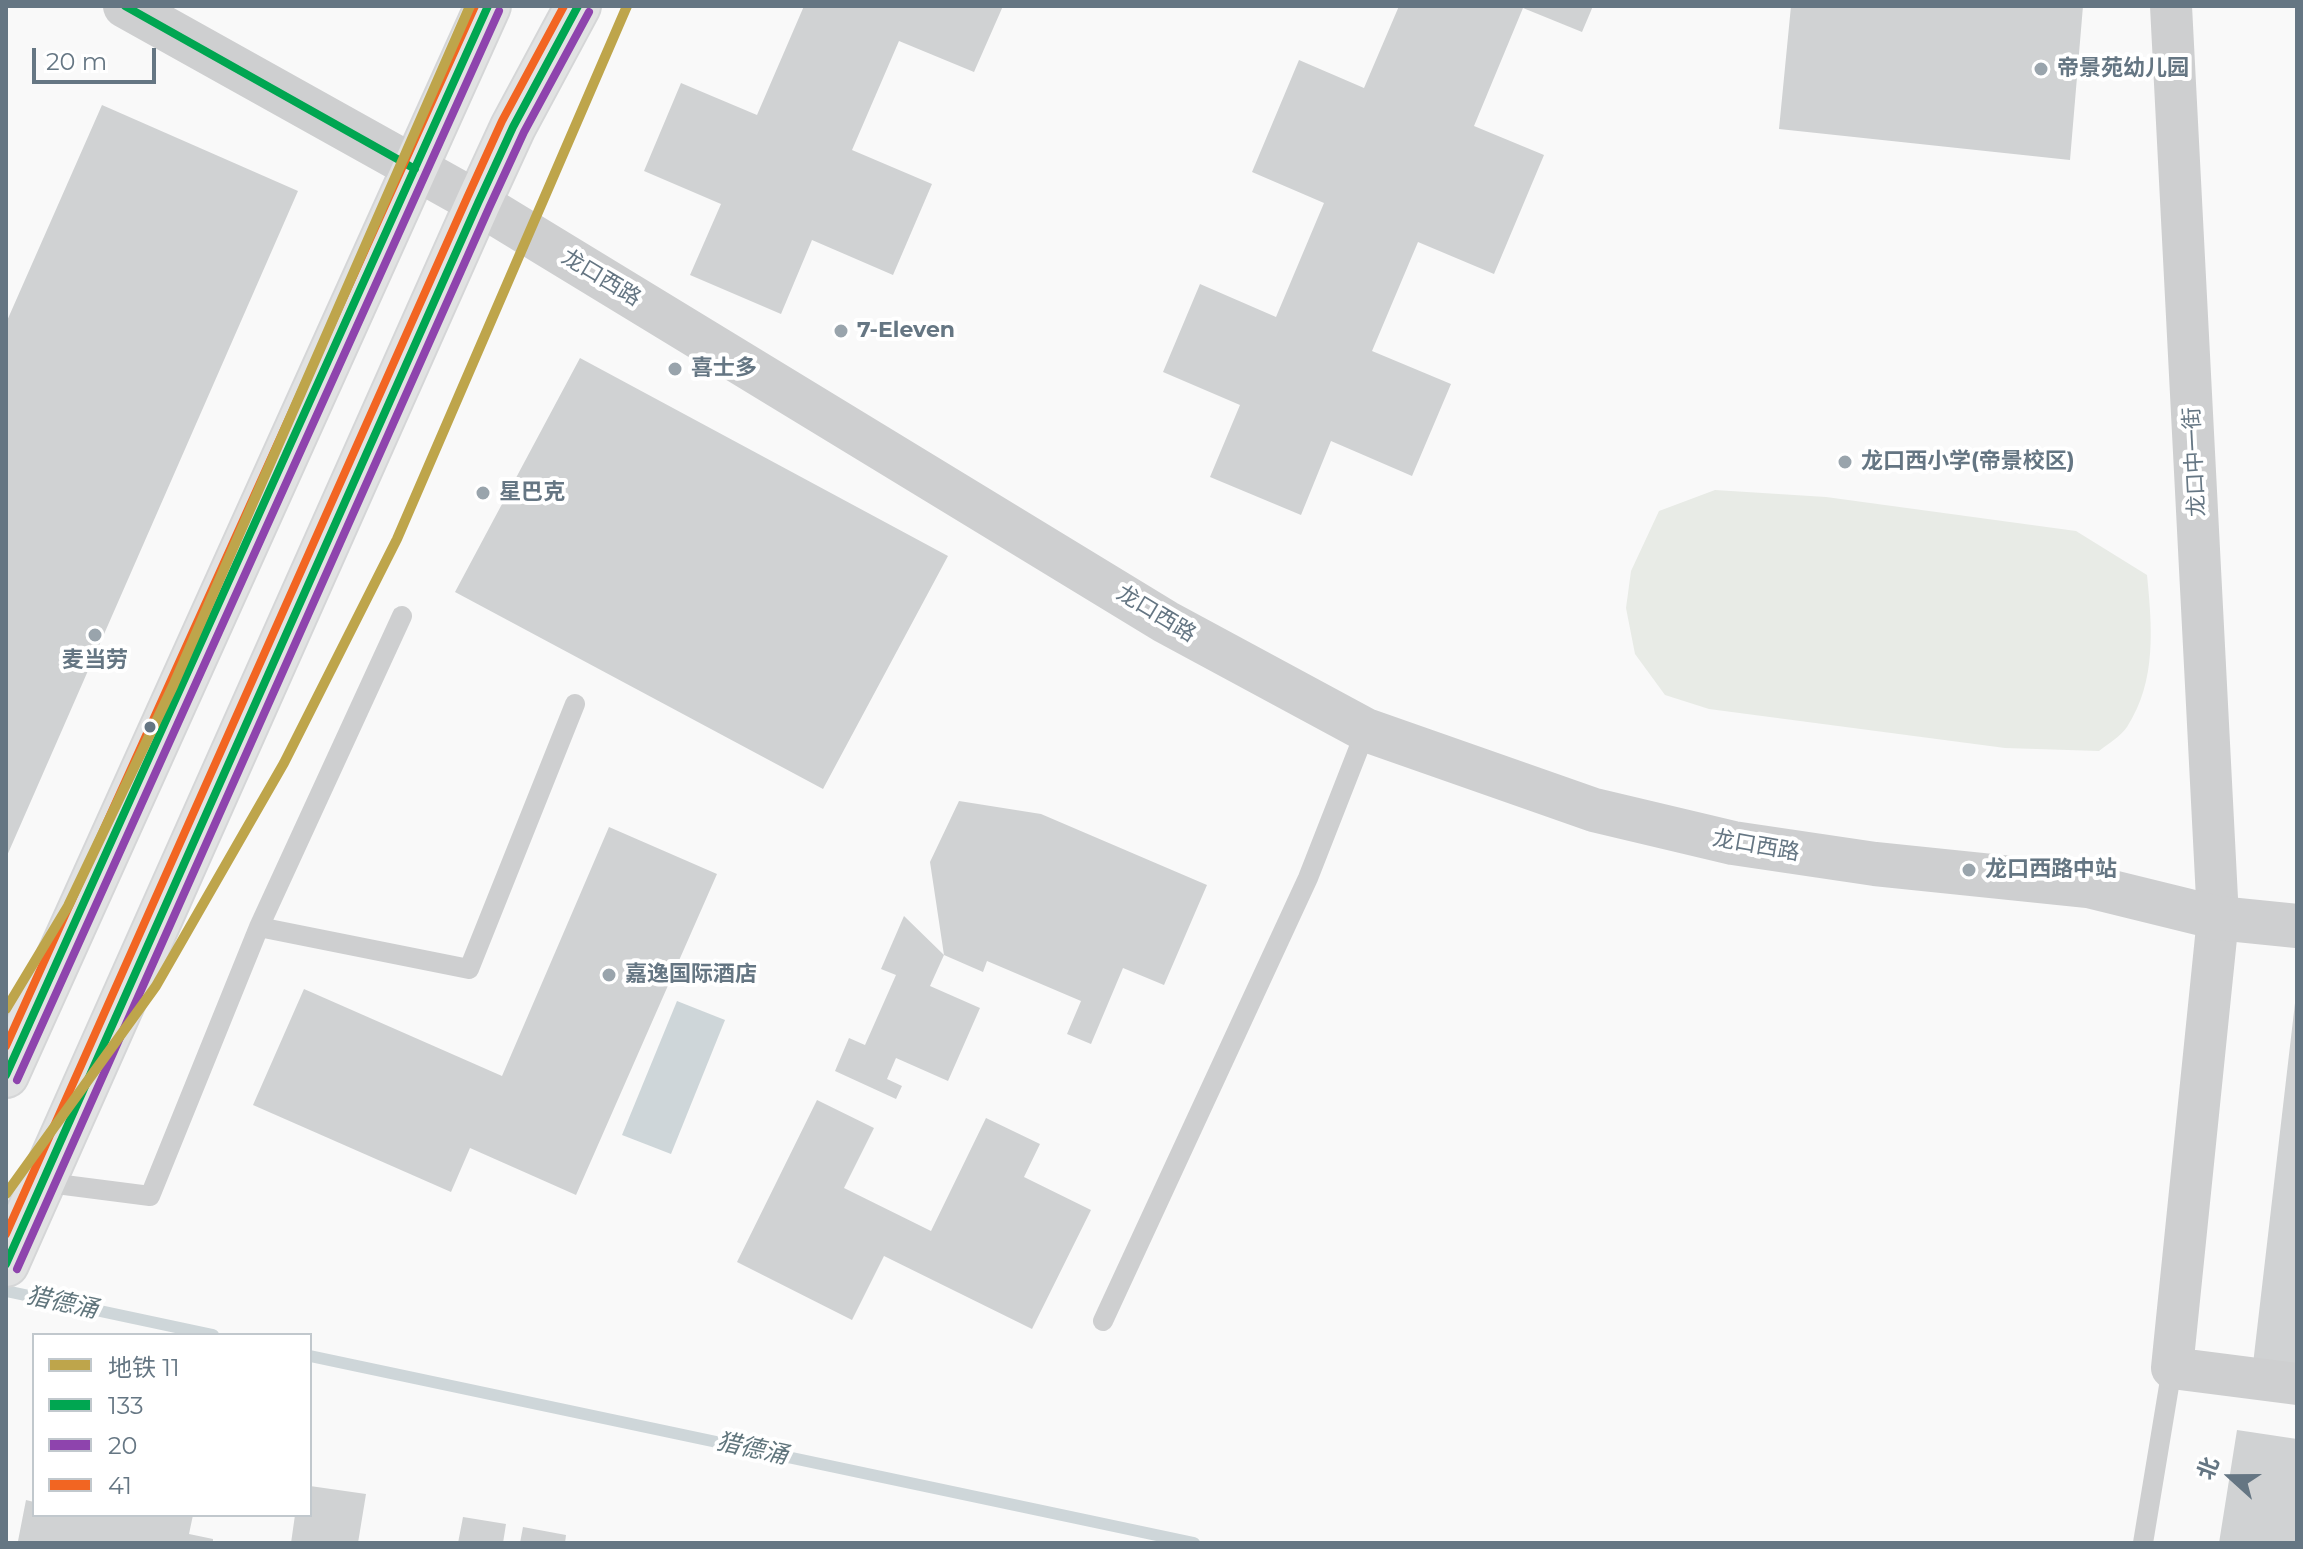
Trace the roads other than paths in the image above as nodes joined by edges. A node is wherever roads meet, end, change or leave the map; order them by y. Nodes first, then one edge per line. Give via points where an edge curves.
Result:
1 (125, 6) edge
2 (488, 6) edge
3 (578, 6) edge
4 (2171, 6) edge
5 (415, 169) junction
6 (478, 203) junction
7 (402, 616) dead end
8 (575, 704) dead end
9 (1366, 730) junction
10 (2218, 918) junction
11 (2297, 926) edge
12 (259, 927) junction
13 (6, 1075) edge
14 (41, 1182) junction
15 (12, 1249) edge
16 (1103, 1321) dead end
17 (2172, 1368) junction
18 (2297, 1384) edge
19 (2143, 1543) edge

1 - 5 street, 龙口西路
2 - 5 main road
3 - 6 main road
4 - 10 street, 龙口中一街
5 - 6 street, 龙口西路
5 - 13 main road
6 - 9 street, 龙口西路 via 1166,622
6 - 14 main road
7 - 12 lane
8 - 12 lane via 469,969
9 - 10 street, 龙口西路 via 1594,810 1733,843 2088,886
9 - 16 lane via 1308,878
10 - 11 street, 龙口西路
10 - 17 street, 龙口中一街
12 - 14 lane via 150,1196
14 - 15 main road
17 - 18 street
17 - 19 lane

